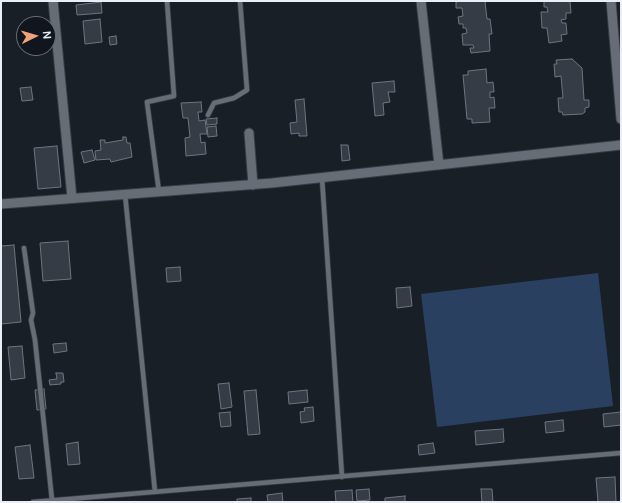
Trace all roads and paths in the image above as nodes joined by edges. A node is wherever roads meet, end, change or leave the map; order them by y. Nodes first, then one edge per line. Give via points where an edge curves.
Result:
1 (53, 1) edge
2 (167, 1) edge
3 (240, 1) edge
4 (421, 1) edge
5 (611, 1) edge
6 (208, 115) dead end
7 (621, 119) edge
8 (249, 133) dead end
9 (621, 145) edge
10 (439, 165) junction
11 (322, 178) junction
12 (252, 185) junction
13 (159, 192) junction
14 (125, 194) junction
15 (72, 198) junction
16 (1, 204) edge
17 (24, 248) dead end
18 (621, 453) edge
19 (342, 477) junction
20 (155, 492) junction
21 (52, 500) junction
22 (33, 502) edge

1 - 15 street
2 - 13 lane via 174,96 147,102
3 - 6 lane via 247,90 234,98 214,103
4 - 10 street
5 - 7 street
8 - 12 street
9 - 10 street
10 - 11 street
11 - 12 street
11 - 19 lane
12 - 13 street
13 - 14 street
14 - 15 street
14 - 20 lane
15 - 16 street
17 - 21 lane
18 - 19 lane
19 - 20 lane
20 - 21 lane
21 - 22 lane

